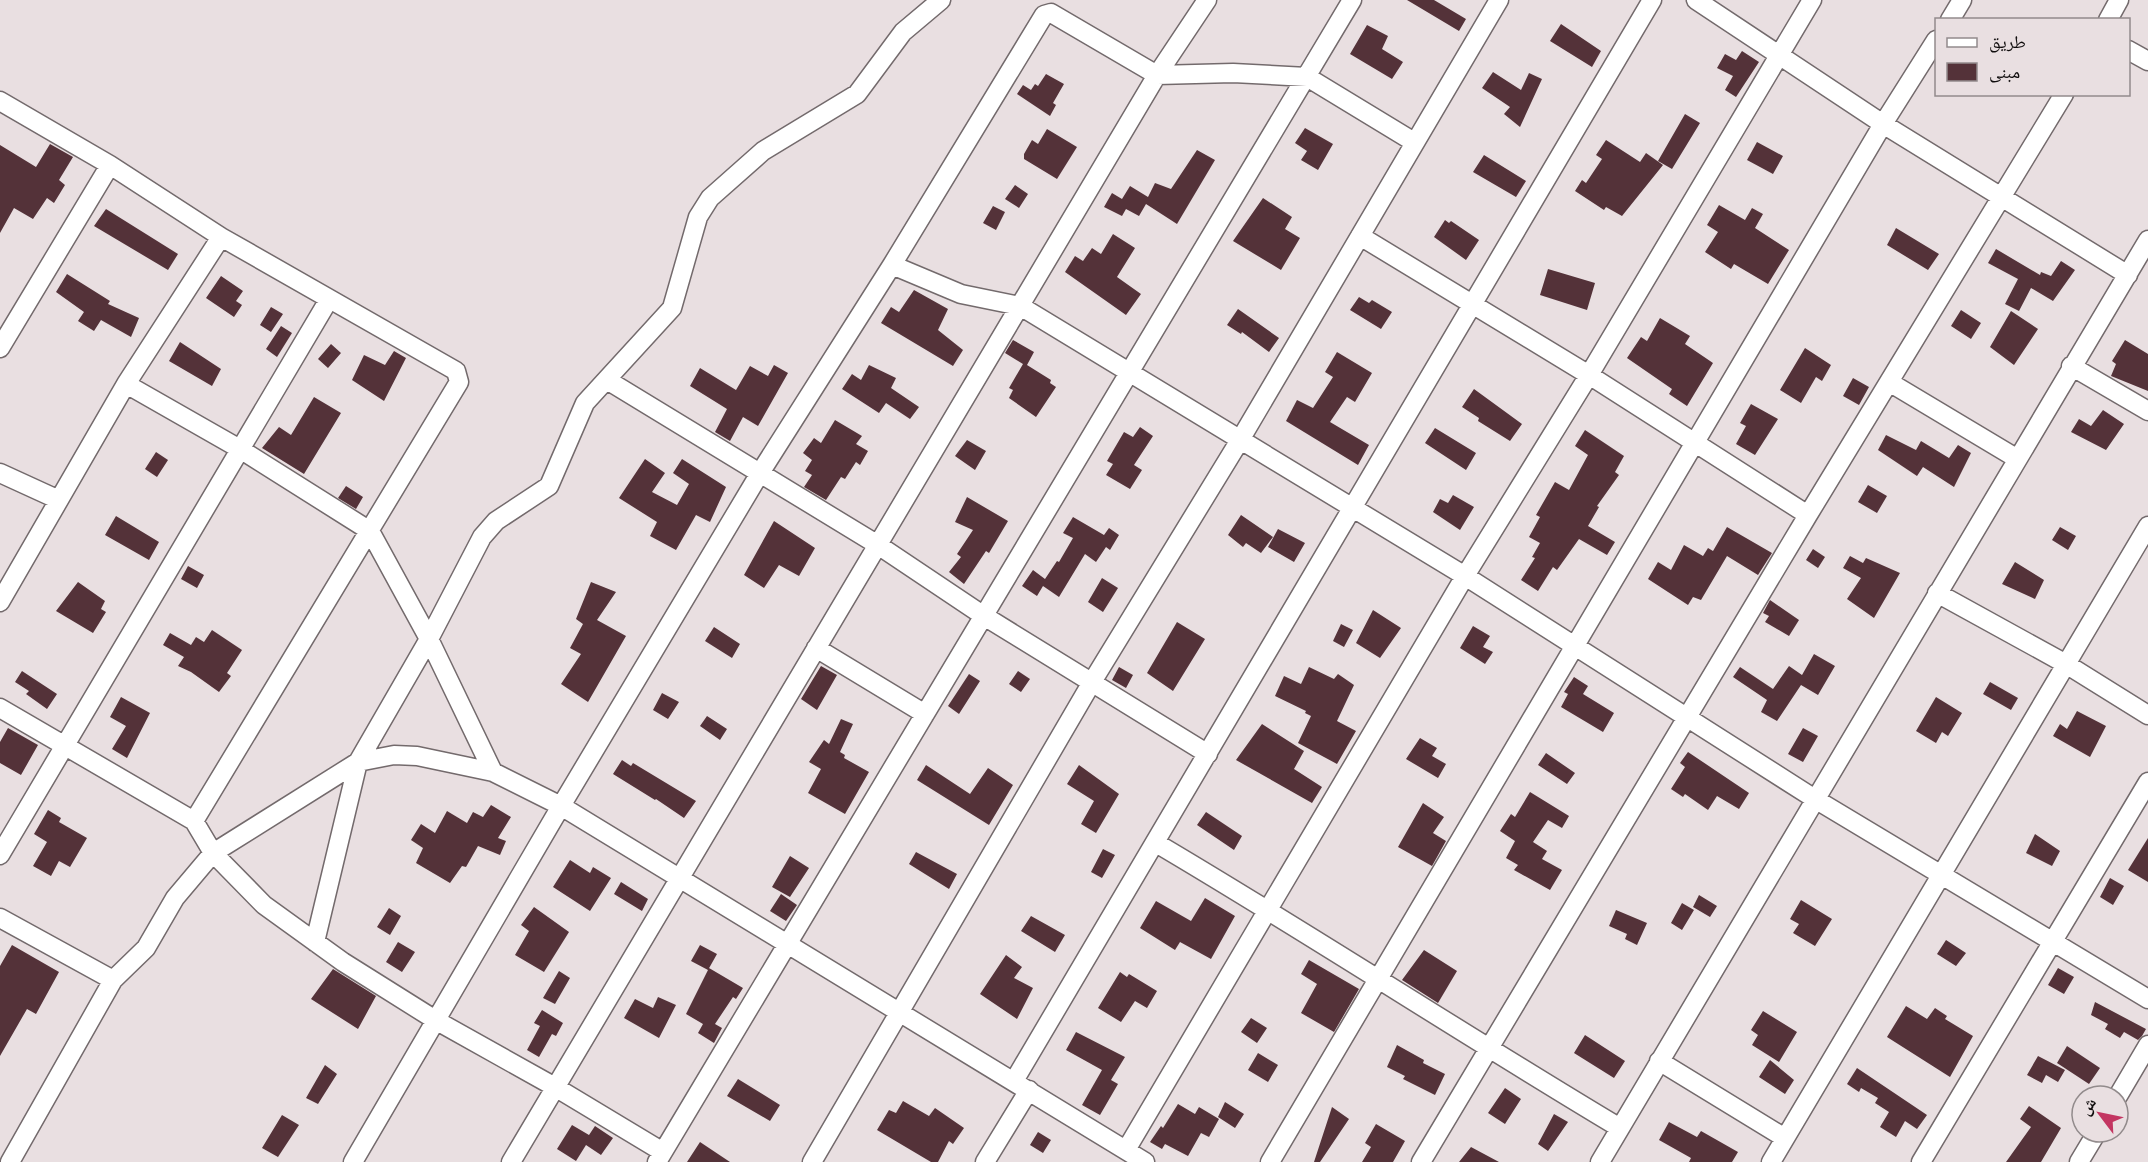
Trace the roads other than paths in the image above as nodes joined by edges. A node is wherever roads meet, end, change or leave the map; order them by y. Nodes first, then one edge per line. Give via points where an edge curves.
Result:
1 (941, 0) edge
2 (1207, 0) edge
3 (1352, 0) edge
4 (1499, 0) edge
5 (1652, 0) edge
6 (1696, 0) edge
7 (1812, 0) edge
8 (1962, 0) edge
9 (2119, 0) edge
10 (1951, 18) edge
11 (2109, 18) edge
12 (1935, 42) edge
13 (2130, 51) edge
14 (1780, 55) junction
15 (2148, 61) edge
16 (1157, 75) junction
17 (1307, 77) junction
18 (2063, 96) edge
19 (0, 101) edge
20 (1883, 124) junction
21 (1414, 142) junction
22 (110, 165) junction
23 (2003, 197) junction
24 (221, 237) junction
25 (1360, 237) junction
26 (2148, 240) edge
27 (892, 265) junction
28 (2128, 275) junction
29 (328, 301) junction
30 (1474, 304) junction
31 (1020, 306) junction
32 (0, 348) edge
33 (2071, 366) junction
34 (1129, 372) junction
35 (1589, 375) junction
36 (607, 380) junction
37 (1889, 382) junction
38 (126, 384) junction
39 (2148, 411) edge
40 (1240, 440) junction
41 (1697, 444) junction
42 (240, 449) junction
43 (2016, 458) junction
44 (0, 473) edge
45 (760, 473) junction
46 (59, 500) junction
47 (1351, 509) junction
48 (1808, 515) junction
49 (2148, 526) edge
50 (370, 531) junction
51 (878, 545) junction
52 (1465, 576) junction
53 (1937, 593) junction
54 (0, 602) edge
55 (984, 616) junction
56 (429, 639) junction
57 (816, 648) junction
58 (1576, 648) junction
59 (2066, 664) junction
60 (1092, 682) junction
61 (0, 708) edge
62 (925, 714) junction
63 (2148, 715) edge
64 (1687, 718) junction
65 (64, 746) junction
66 (1208, 754) junction
67 (358, 762) junction
68 (493, 772) junction
69 (2148, 782) edge
70 (1815, 799) junction
71 (561, 806) junction
72 (194, 821) junction
73 (1156, 843) junction
74 (213, 853) junction
75 (0, 855) edge
76 (1940, 874) junction
77 (680, 879) junction
78 (1267, 909) junction
79 (0, 918) edge
80 (315, 942) junction
81 (2053, 942) junction
82 (789, 944) junction
83 (113, 980) junction
84 (1378, 980) junction
85 (2148, 999) edge
86 (900, 1013) junction
87 (436, 1021) junction
88 (2148, 1045) edge
89 (1490, 1050) junction
90 (1659, 1061) junction
91 (2125, 1084) edge
92 (1022, 1086) junction
93 (555, 1087) junction
94 (1620, 1128) junction
95 (1785, 1138) junction
96 (2090, 1144) edge
97 (1126, 1150) junction
98 (660, 1157) edge
99 (10, 1162) edge
100 (353, 1162) edge
101 (511, 1162) edge
102 (812, 1162) edge
103 (986, 1162) edge
104 (1145, 1162) edge
105 (1270, 1162) edge
106 (1422, 1162) edge
107 (1600, 1162) edge
108 (1771, 1162) edge
109 (1921, 1162) edge
110 (2079, 1162) edge

1 - 36 street via 903,32 857,94 763,151 710,198 698,217 672,308
2 - 16 street
3 - 17 street
4 - 21 street
5 - 30 street
6 - 14 street
7 - 14 street
8 - 10 street
9 - 11 street
12 - 20 street
13 - 15 street
14 - 20 street
14 - 35 street
16 - 17 street via 1233,73
16 - 27 street via 1051,13 1044,15
16 - 31 street
17 - 21 street
17 - 34 street
18 - 23 street
19 - 22 street
20 - 23 street
20 - 41 street
21 - 25 street
22 - 24 street
22 - 32 street
23 - 28 street
23 - 37 street
24 - 29 street
24 - 38 street
25 - 30 street
25 - 40 street
26 - 28 street
27 - 31 street via 961,294
27 - 45 street
28 - 33 street
29 - 42 street
29 - 50 street via 456,371 460,377
30 - 35 street
30 - 47 street
31 - 34 street
31 - 51 street
33 - 39 street
33 - 43 street
34 - 40 street
34 - 55 street
35 - 41 street
35 - 52 street
36 - 45 street
36 - 56 street via 579,413 549,486 485,532
37 - 43 street
37 - 48 street
38 - 42 street
38 - 46 street
40 - 47 street
40 - 60 street
41 - 48 street
41 - 58 street
42 - 50 street
42 - 65 street
43 - 53 street
44 - 46 street
45 - 51 street
45 - 71 street
46 - 54 street
47 - 52 street
47 - 66 street
48 - 64 street
49 - 59 street
50 - 56 street
50 - 72 street
51 - 55 street
51 - 57 street
52 - 58 street
52 - 78 street
53 - 59 street
53 - 70 street
55 - 60 street
55 - 62 street
56 - 67 street
56 - 68 street
57 - 62 street
57 - 77 street
58 - 64 street
58 - 84 street
59 - 63 street
59 - 76 street
60 - 66 street
60 - 86 street
61 - 65 street
62 - 82 street
64 - 70 street
64 - 89 street
65 - 72 street
65 - 75 street
66 - 73 street
67 - 68 street via 417,756
67 - 74 street
67 - 80 street
68 - 71 street
69 - 81 street
70 - 76 street
70 - 90 street
71 - 77 street
71 - 87 street
72 - 74 street
73 - 78 street
73 - 92 street
74 - 80 street via 264,905
74 - 83 street via 175,897 146,948
76 - 81 street
76 - 95 street
77 - 82 street
77 - 93 street
78 - 84 street
78 - 97 street
79 - 83 street
80 - 87 street
81 - 85 street
81 - 109 street
82 - 86 street
82 - 98 street
83 - 99 street
84 - 89 street
84 - 105 street
86 - 92 street
86 - 102 street
87 - 93 street
87 - 100 street
88 - 91 street
89 - 94 street
89 - 106 street
90 - 94 street
90 - 95 street
92 - 97 street
92 - 103 street
93 - 98 street
93 - 101 street
94 - 107 street
95 - 108 street
96 - 110 street
97 - 104 street

